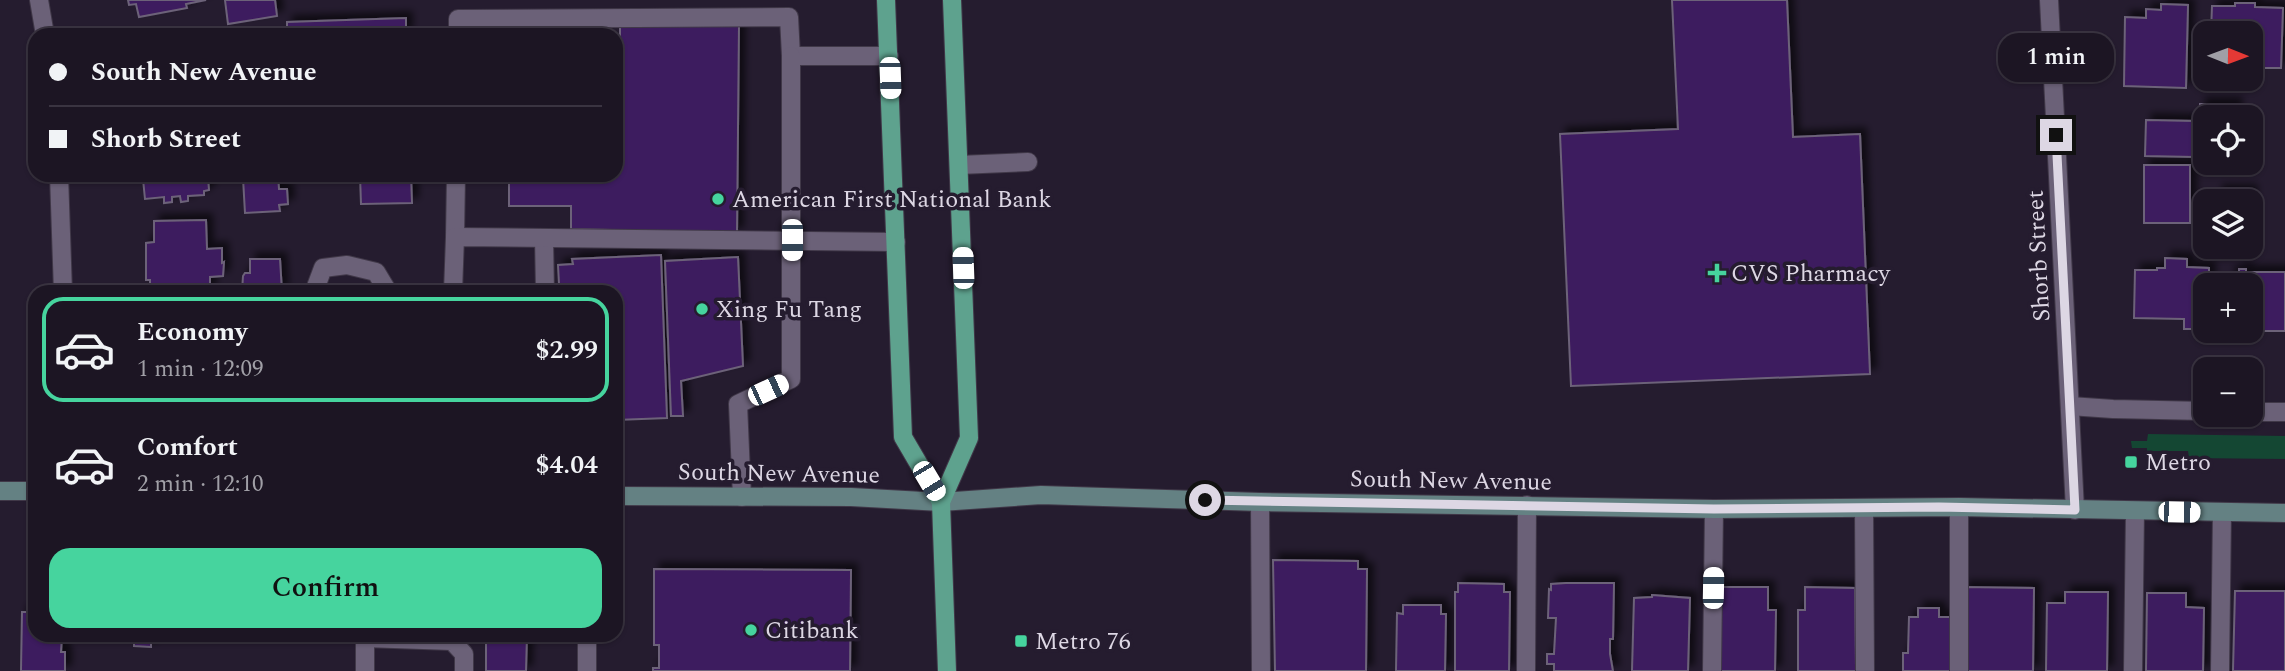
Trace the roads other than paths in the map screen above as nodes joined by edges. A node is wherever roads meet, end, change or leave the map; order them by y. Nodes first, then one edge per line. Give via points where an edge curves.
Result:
1 (39, 0) edge
2 (886, 0) edge
3 (952, 0) edge
4 (2049, 0) edge
5 (44, 28) edge
6 (458, 28) edge
7 (791, 56) junction
8 (888, 56) junction
9 (1028, 162) dead end
10 (959, 165) junction
11 (59, 182) edge
12 (456, 182) edge
13 (455, 237) junction
14 (544, 238) junction
15 (792, 240) junction
16 (896, 242) junction
17 (63, 285) edge
18 (317, 285) edge
19 (384, 285) edge
20 (453, 285) edge
21 (545, 285) edge
22 (2070, 406) junction
23 (2193, 411) edge
24 (2263, 412) edge
25 (2285, 412) edge
26 (0, 491) edge
27 (28, 491) edge
28 (623, 496) edge
29 (741, 497) junction
30 (942, 502) junction
31 (1260, 502) junction
32 (1527, 505) junction
33 (1959, 507) junction
34 (1864, 508) junction
35 (1714, 509) junction
36 (2075, 510) junction
37 (2135, 511) junction
38 (2222, 512) junction
39 (2285, 513) edge
40 (365, 642) edge
41 (453, 642) edge
42 (587, 642) edge
43 (365, 671) edge
44 (464, 671) edge
45 (587, 671) edge
46 (947, 671) edge
47 (1261, 671) edge
48 (1526, 671) edge
49 (1712, 671) edge
50 (1865, 671) edge
51 (1959, 671) edge
52 (2133, 671) edge
53 (2220, 671) edge

1 - 5 street
2 - 8 main road
3 - 10 main road
4 - 22 street, Shorb Street
6 - 7 street via 458,19 789,17
7 - 8 street
7 - 15 street
8 - 16 main road
9 - 10 street
10 - 30 main road via 969,439
11 - 17 street
12 - 13 street
13 - 14 street
13 - 20 street
14 - 15 street
14 - 21 street
15 - 16 street
15 - 29 street via 792,379 738,404
16 - 30 main road via 903,437
18 - 19 street via 323,268 347,265 376,272
22 - 23 street
22 - 36 street, Shorb Street
24 - 25 street
26 - 27 main road
28 - 29 main road, South New Avenue
29 - 30 main road, South New Avenue
30 - 31 main road, South New Avenue via 1041,495
30 - 46 main road
31 - 32 main road, South New Avenue
31 - 47 street
32 - 35 main road, South New Avenue
32 - 48 street
33 - 34 main road, South New Avenue
33 - 36 main road, South New Avenue
33 - 51 street
34 - 35 main road, South New Avenue
34 - 50 street
35 - 49 street
36 - 37 main road, South New Avenue
37 - 38 main road, South New Avenue
37 - 52 street
38 - 39 main road, South New Avenue
38 - 53 street
40 - 43 street
41 - 44 street via 464,654
42 - 45 street

